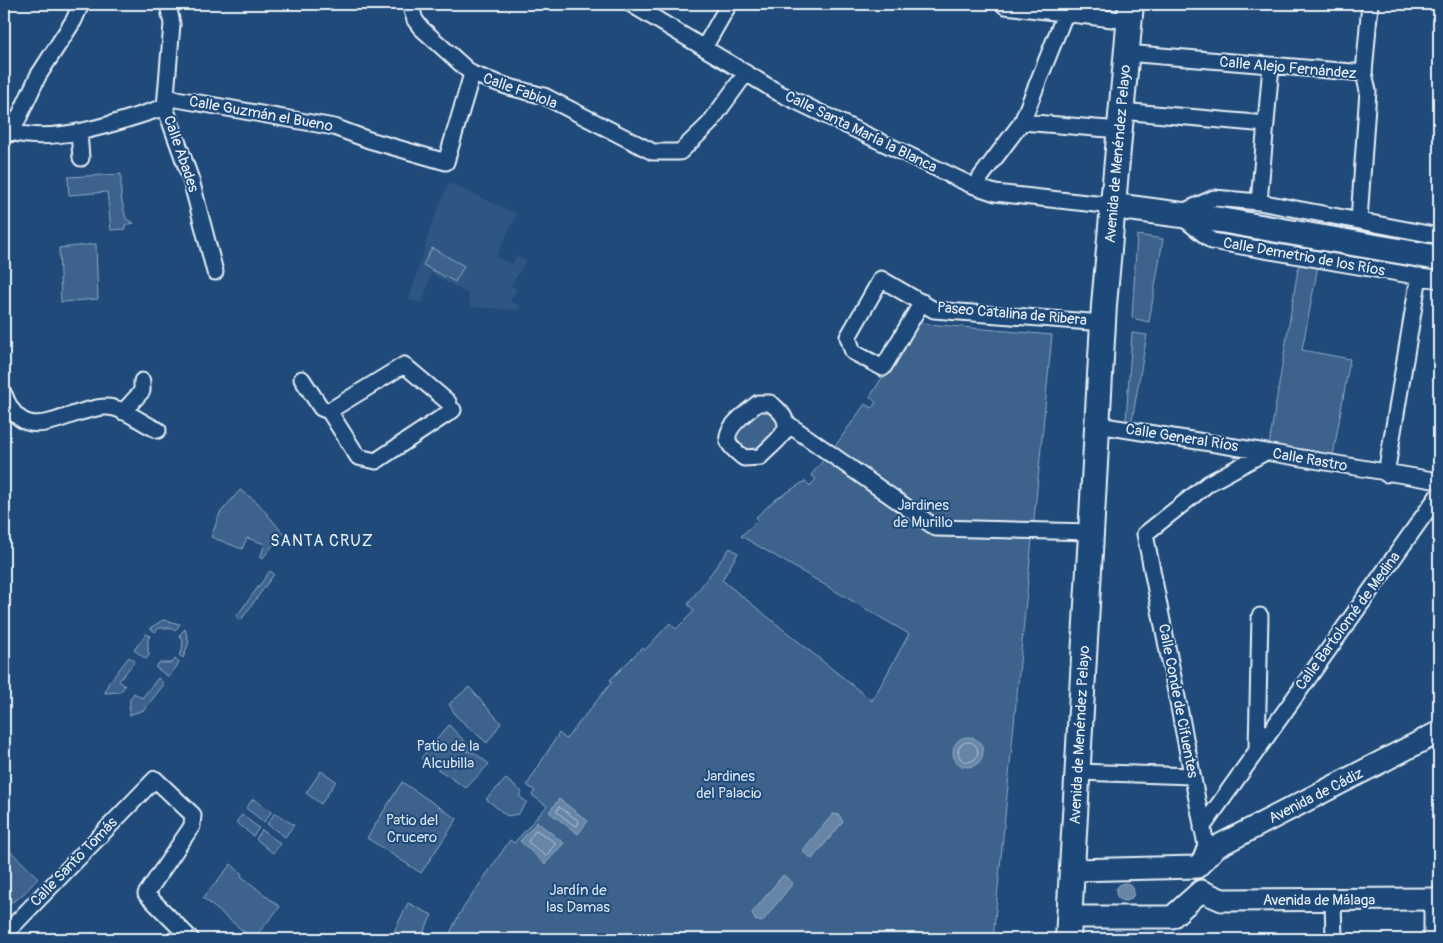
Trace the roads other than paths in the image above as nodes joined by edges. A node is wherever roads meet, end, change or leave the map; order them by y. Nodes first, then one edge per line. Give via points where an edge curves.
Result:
1 (81, 4) edge
2 (168, 4) edge
3 (410, 4) edge
4 (631, 4) edge
5 (729, 4) edge
6 (1005, 4) edge
7 (1370, 4) edge
8 (1130, 12) edge
9 (1065, 14) junction
10 (704, 46) junction
11 (1126, 53) junction
12 (1271, 66) junction
13 (746, 73) junction
14 (1364, 73) junction
15 (472, 74) junction
16 (166, 107) junction
17 (1120, 120) junction
18 (1022, 122) junction
19 (1266, 124) junction
20 (79, 132) junction
21 (8, 134) edge
22 (81, 158) dead end
23 (979, 188) junction
24 (1259, 202) junction
25 (1114, 206) junction
26 (1178, 214) junction
27 (1359, 220) junction
28 (1439, 236) edge
29 (1439, 258) edge
30 (216, 272) dead end
31 (1419, 276) junction
32 (1439, 280) edge
33 (922, 302) junction
34 (1104, 314) junction
35 (302, 379) dead end
36 (142, 381) dead end
37 (4, 394) edge
38 (329, 411) junction
39 (123, 412) junction
40 (788, 424) dead end
41 (1098, 425) junction
42 (158, 430) dead end
43 (1266, 452) junction
44 (1386, 474) junction
45 (1439, 481) edge
46 (1439, 494) edge
47 (1092, 532) junction
48 (1146, 534) joint
49 (1260, 616) dead end
50 (1439, 732) edge
51 (1257, 748) junction
52 (1078, 772) junction
53 (1192, 776) junction
54 (1202, 828) junction
55 (1197, 867) junction
56 (1073, 870) junction
57 (1201, 891) junction
58 (1333, 900) junction
59 (1435, 900) edge
60 (1070, 915) junction
61 (4, 935) edge
62 (191, 939) edge
63 (1068, 939) edge
64 (1334, 939) edge
65 (1432, 939) edge

1 - 21 street
2 - 16 street, Calle Abades via 172,24
3 - 15 street, Calle Fabiola via 421,28
4 - 10 street, Calle Santa María la Blanca
5 - 10 street
6 - 9 street
7 - 14 street
8 - 9 street
8 - 11 main road, Avenida de Menéndez Pelayo
9 - 18 street
10 - 13 street, Calle Santa María la Blanca
11 - 12 street, Calle Alejo Fernández
11 - 17 main road, Avenida de Menéndez Pelayo
12 - 14 street, Calle Alejo Fernández
12 - 19 street
13 - 15 street, Calle Fabiola via 709,124 680,152 653,152 544,96
13 - 23 street, Calle Santa María la Blanca via 779,93
14 - 27 street, Calle Alejo Fernández via 1368,90
15 - 16 street, Calle Guzmán el Bueno via 446,162 334,127 171,98
16 - 20 street
16 - 30 street, Calle Abades via 191,180
17 - 18 street
17 - 19 street
17 - 25 main road, Avenida de Menéndez Pelayo
18 - 23 street via 980,178
19 - 24 street
20 - 21 street
20 - 22 street
23 - 25 street, Calle Santa María la Blanca via 994,193
24 - 26 street via 1214,198
24 - 27 street
25 - 26 main road, Calle Demetrio de los Ríos
25 - 34 main road, Avenida de Menéndez Pelayo
26 - 29 main road, Calle Demetrio de los Ríos
26 - 31 street, Calle Demetrio de los Ríos via 1212,241
27 - 28 street
31 - 32 street, Calle Demetrio de los Ríos
31 - 44 street
33 - 33 street, Paseo Catalina de Ribera via 882,279 848,337 853,352 883,368
33 - 34 street, Paseo Catalina de Ribera via 934,310
34 - 41 main road, Avenida de Menéndez Pelayo
35 - 38 street via 321,408
36 - 39 street via 142,391
37 - 39 street via 12,413 24,424 105,407
38 - 38 street via 404,365 450,406 376,461 358,457
39 - 42 street
40 - 47 street via 936,528
41 - 43 street, Calle General Ríos
41 - 47 main road, Avenida de Menéndez Pelayo
43 - 44 street, Calle Rastro
43 - 48 street, Calle Rastro via 1209,483
44 - 45 street, Calle Rastro
46 - 51 street, Calle Bartolomé de Medina
47 - 52 main road, Avenida de Menéndez Pelayo
48 - 53 street, Calle Conde de Cifuentes
49 - 51 street
50 - 55 street, Avenida de Cádiz via 1216,847
51 - 54 street, Calle Bartolomé de Medina
52 - 53 street
52 - 56 main road, Avenida de Menéndez Pelayo
53 - 54 street, Calle Conde de Cifuentes
54 - 55 street, Calle Conde de Cifuentes via 1206,845
55 - 56 street
55 - 57 street
56 - 60 main road, Avenida de Menéndez Pelayo
57 - 58 street, Avenida de Málaga via 1222,900
57 - 60 street via 1172,917
58 - 59 street, Avenida de Málaga
58 - 64 street
59 - 65 street
60 - 63 main road, Avenida de Menéndez Pelayo
61 - 62 street, Calle Santo Tomás via 155,779 193,816 192,826 146,894

